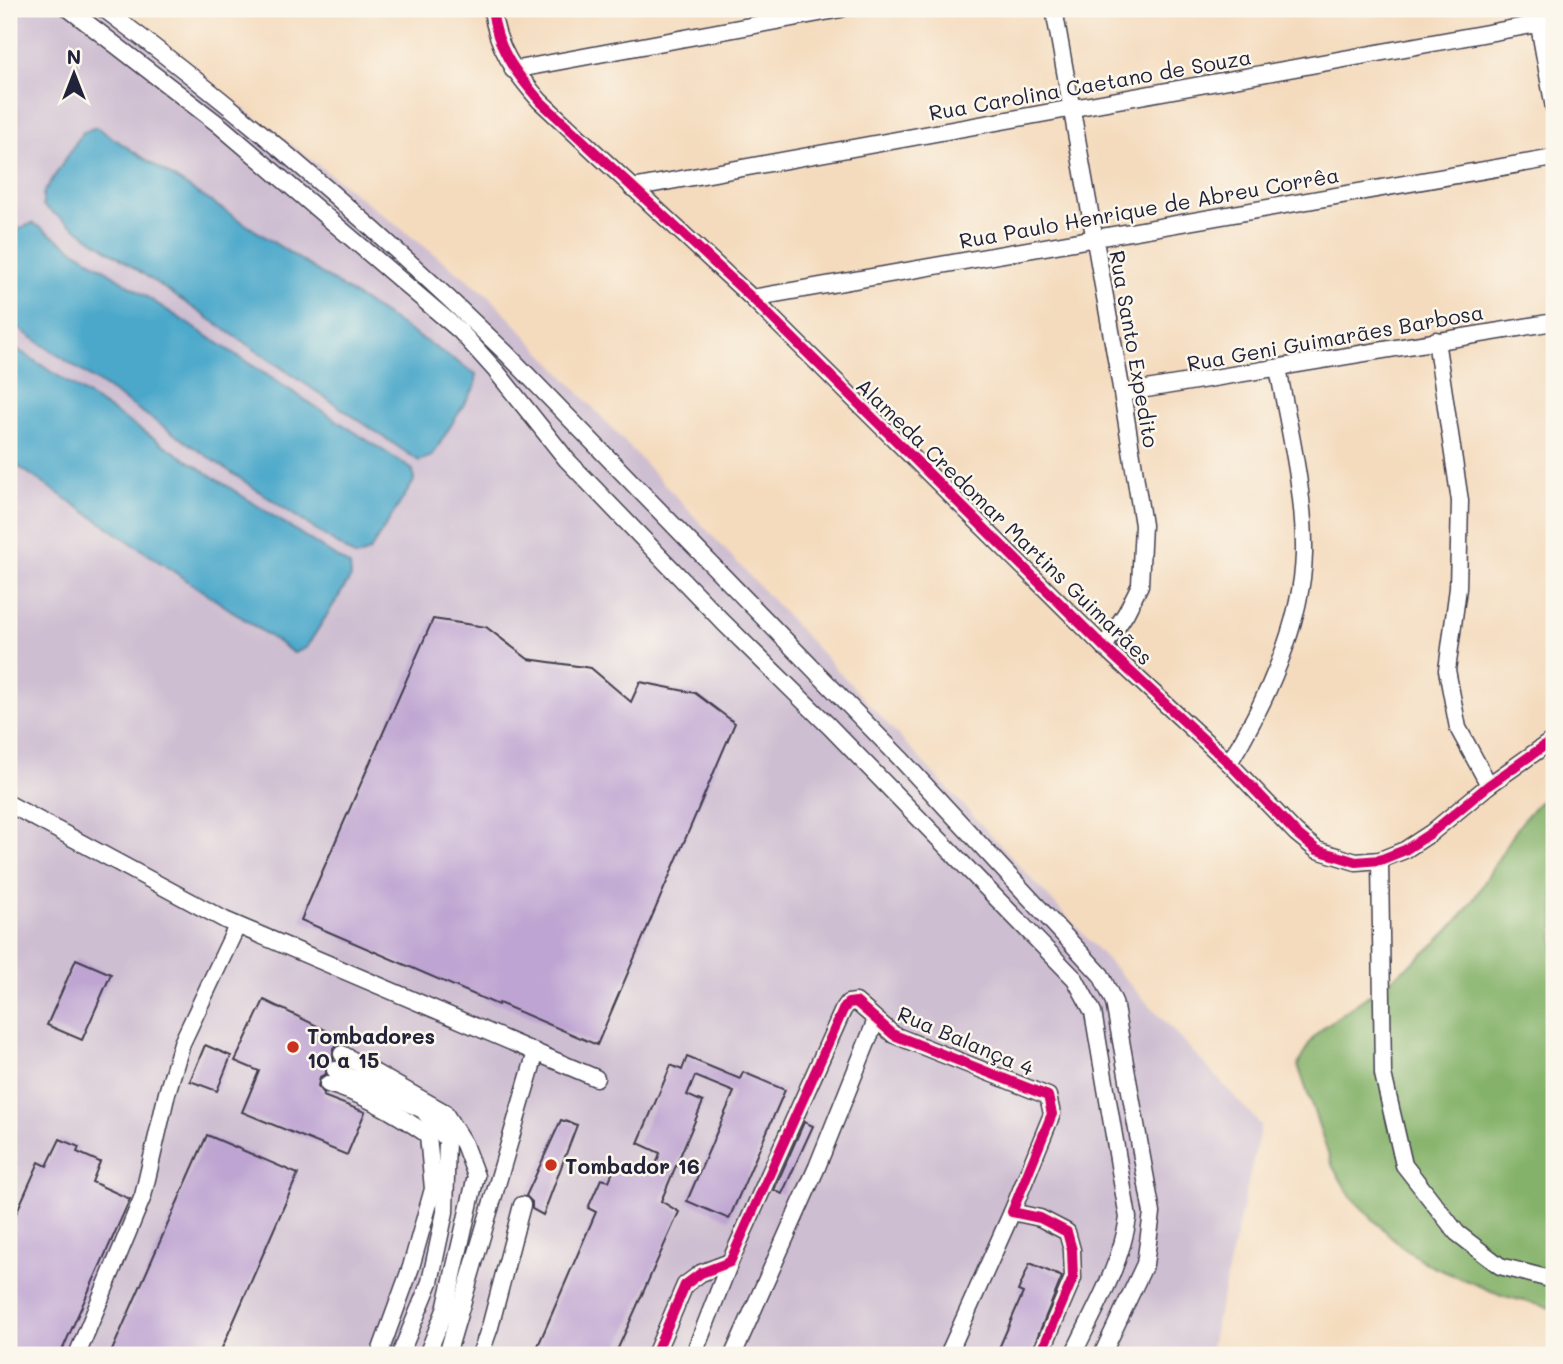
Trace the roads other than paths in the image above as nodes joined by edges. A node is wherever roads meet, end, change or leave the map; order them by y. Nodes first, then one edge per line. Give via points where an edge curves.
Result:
1 (69, 9) edge
2 (104, 9) edge
3 (492, 9) edge
4 (841, 9) edge
5 (1054, 9) edge
6 (1543, 18) edge
7 (513, 70) junction
8 (1554, 108) edge
9 (1072, 109) junction
10 (1554, 158) edge
11 (632, 188) junction
12 (1094, 237) junction
13 (752, 298) junction
14 (1554, 322) edge
15 (1436, 340) junction
16 (1278, 369) junction
17 (1122, 393) junction
18 (1104, 647) junction
19 (1554, 739) edge
20 (1229, 764) junction
21 (1489, 785) junction
22 (9, 804) edge
23 (1380, 860) junction
24 (237, 926) junction
25 (876, 1020) junction
26 (536, 1052) junction
27 (342, 1054) dead end
28 (596, 1078) dead end
29 (522, 1205) dead end
30 (1012, 1212) junction
31 (730, 1262) junction
32 (1554, 1280) edge
33 (697, 1346) dead end
34 (77, 1355) edge
35 (379, 1355) edge
36 (400, 1355) edge
37 (427, 1355) edge
38 (447, 1355) edge
39 (480, 1355) edge
40 (655, 1355) edge
41 (733, 1355) edge
42 (948, 1355) edge
43 (1040, 1355) edge
44 (1073, 1355) edge
45 (1102, 1355) edge

1 - 44 street via 218,124 460,331 567,460 1075,979 1093,1012 1128,1218 1118,1257
2 - 45 street via 277,144 461,309 900,758 1101,975 1114,1002 1152,1213 1146,1264
3 - 7 street, Alameda Credomar Martins Guimarães via 495,34
4 - 7 street
5 - 9 street, Rua Santo Expedito
6 - 8 street
6 - 9 street, Rua Carolina Caetano de Souza
7 - 11 street, Alameda Credomar Martins Guimarães
9 - 11 street, Rua Carolina Caetano de Souza
9 - 12 street, Rua Santo Expedito
10 - 12 street, Rua Paulo Henrique de Abreu Corrêa
11 - 13 street, Alameda Credomar Martins Guimarães
12 - 13 street, Rua Paulo Henrique de Abreu Corrêa
12 - 17 street, Rua Santo Expedito
13 - 18 street, Alameda Credomar Martins Guimarães
14 - 15 street, Rua Geni Guimarães Barbosa
15 - 16 street, Rua Geni Guimarães Barbosa
15 - 21 street via 1460,501 1458,588 1447,670 1458,728
16 - 17 street, Rua Geni Guimarães Barbosa
16 - 20 street via 1299,483 1304,554 1282,658
17 - 18 street, Rua Santo Expedito via 1143,526 1140,584
18 - 20 street, Alameda Credomar Martins Guimarães
19 - 21 street, Alameda Credomar Martins Guimarães
20 - 23 street, Alameda Credomar Martins Guimarães via 1317,850 1356,862
21 - 23 street, Alameda Credomar Martins Guimarães via 1431,833
22 - 24 street
23 - 32 street via 1383,1074 1404,1165 1457,1233 1500,1266
24 - 26 street
24 - 34 street via 182,1044 143,1196
25 - 30 street, Rua Balança 4 via 894,1035 1048,1096 1052,1114
25 - 31 street, Rua Balança 4 via 856,1002 843,1010
25 - 41 street
26 - 28 street
26 - 38 street
27 - 37 street via 444,1112 464,1143 476,1176 445,1310
29 - 39 street
30 - 42 street
30 - 43 street via 1040,1217 1067,1232 1072,1250 1073,1278
31 - 33 street
31 - 40 street via 701,1273 685,1286
35 - 36 street via 433,1189 428,1135 331,1077 423,1110 447,1140 445,1212 430,1282

